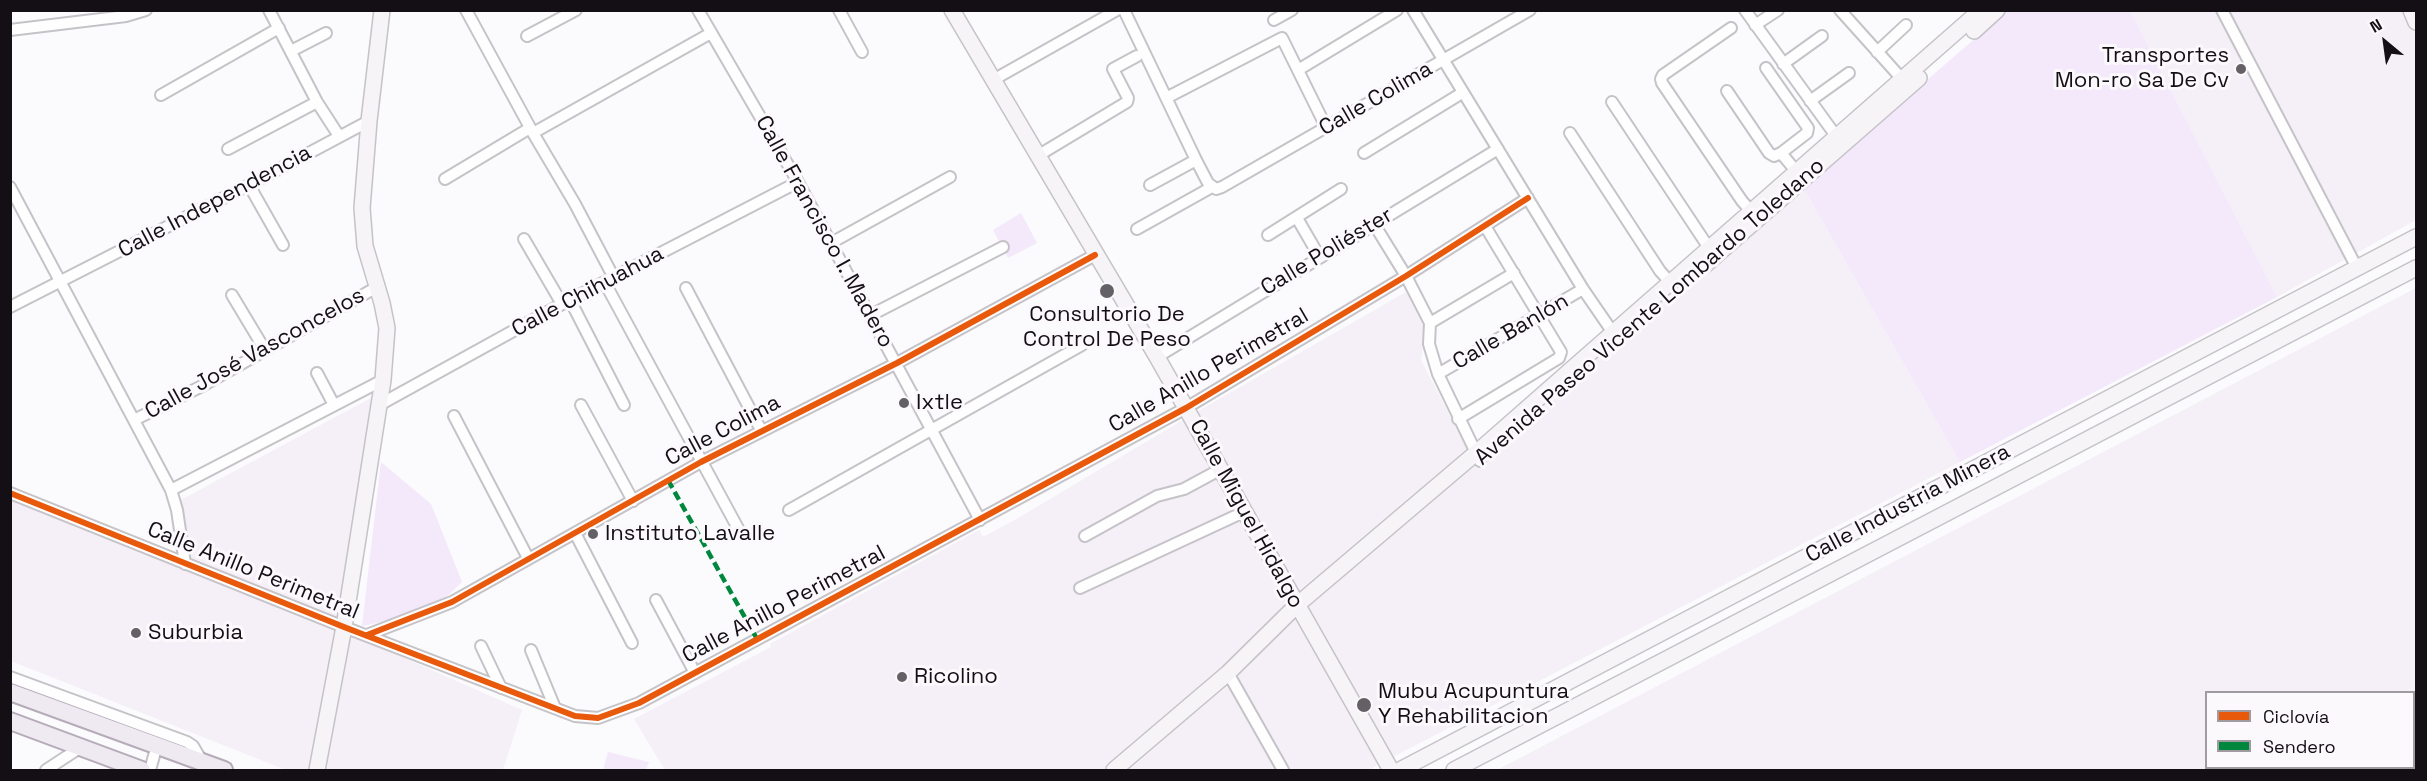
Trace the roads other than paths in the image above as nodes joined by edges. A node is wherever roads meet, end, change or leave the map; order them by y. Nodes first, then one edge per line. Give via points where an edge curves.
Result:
1 (146, 10) edge
2 (269, 10) edge
3 (382, 10) edge
4 (466, 10) edge
5 (576, 10) edge
6 (698, 10) edge
7 (839, 10) edge
8 (951, 10) edge
9 (1117, 10) edge
10 (1124, 10) edge
11 (1292, 10) edge
12 (1396, 10) edge
13 (1413, 10) edge
14 (1530, 10) edge
15 (1745, 10) edge
16 (1778, 10) edge
17 (1856, 10) edge
18 (1997, 10) edge
19 (2222, 10) edge
20 (2411, 10) edge
21 (1843, 14) edge
22 (1971, 14) edge
23 (1274, 20) dead end
24 (2416, 22) edge
25 (1755, 25) junction
26 (1906, 25) dead end
27 (279, 28) junction
28 (1731, 28) dead end
29 (10, 30) edge
30 (326, 33) dead end
31 (711, 33) junction
32 (527, 36) dead end
33 (1822, 36) dead end
34 (291, 51) junction
35 (862, 52) dead end
36 (1876, 52) junction
37 (1137, 56) dead end
38 (1443, 61) junction
39 (1784, 64) junction
40 (1766, 68) dead end
41 (1298, 70) junction
42 (1849, 73) dead end
43 (1902, 79) junction
44 (993, 80) junction
45 (1727, 91) dead end
46 (1462, 93) junction
47 (161, 95) dead end
48 (1168, 97) junction
49 (1810, 101) junction
50 (317, 102) junction
51 (1612, 102) dead end
52 (369, 121) junction
53 (1326, 127) junction
54 (531, 131) junction
55 (1570, 133) dead end
56 (339, 136) junction
57 (1836, 136) junction
58 (228, 149) dead end
59 (1498, 149) junction
60 (1364, 153) dead end
61 (1781, 153) junction
62 (1039, 155) junction
63 (1196, 160) junction
64 (1800, 175) junction
65 (951, 177) dead end
66 (445, 179) dead end
67 (798, 182) junction
68 (249, 185) junction
69 (1150, 185) dead end
70 (10, 187) edge
71 (1217, 187) junction
72 (1341, 189) dead end
73 (1528, 198) junction
74 (1750, 210) junction
75 (1297, 218) junction
76 (1374, 224) junction
77 (1485, 226) junction
78 (1137, 229) dead end
79 (1268, 235) dead end
80 (2416, 237) edge
81 (524, 239) dead end
82 (831, 243) junction
83 (283, 245) dead end
84 (1003, 247) dead end
85 (1709, 248) junction
86 (1095, 255) junction
87 (1320, 256) junction
88 (2357, 268) junction
89 (2416, 268) edge
90 (1514, 273) junction
91 (1406, 276) junction
92 (609, 281) junction
93 (1670, 282) junction
94 (60, 283) junction
95 (377, 287) junction
96 (686, 288) dead end
97 (1583, 289) junction
98 (232, 295) dead end
99 (566, 302) junction
100 (10, 307) edge
101 (871, 315) junction
102 (1539, 315) junction
103 (1430, 323) junction
104 (1615, 337) junction
105 (1082, 345) dead end
106 (265, 350) junction
107 (1157, 357) junction
108 (897, 363) junction
109 (317, 373) dead end
110 (1438, 374) junction
111 (383, 380) junction
112 (334, 405) junction
113 (379, 405) junction
114 (581, 405) dead end
115 (624, 405) dead end
116 (1186, 408) junction
117 (454, 416) dead end
118 (1458, 419) junction
119 (134, 420) junction
120 (932, 429) junction
121 (761, 430) junction
122 (1478, 457) junction
123 (701, 462) junction
124 (1221, 469) junction
125 (171, 490) junction
126 (10, 493) edge
127 (633, 501) junction
128 (789, 510) dead end
129 (1246, 511) junction
130 (980, 520) junction
131 (740, 532) dead end
132 (575, 533) junction
133 (1085, 536) dead end
134 (528, 558) junction
135 (185, 564) junction
136 (1080, 588) dead end
137 (656, 600) dead end
138 (1297, 605) junction
139 (344, 627) junction
140 (367, 635) junction
141 (632, 643) dead end
142 (481, 646) dead end
143 (531, 650) dead end
144 (695, 673) junction
145 (1228, 673) junction
146 (10, 676) edge
147 (501, 688) junction
148 (10, 692) edge
149 (555, 708) junction
150 (10, 721) edge
151 (157, 745) junction
152 (81, 747) junction
153 (204, 763) junction
154 (1118, 769) edge
155 (46, 771) edge
156 (142, 771) edge
157 (150, 771) edge
158 (224, 771) edge
159 (317, 771) edge
160 (1283, 771) edge
161 (1390, 771) edge
162 (1400, 771) edge
163 (1454, 771) edge

1 - 29 street via 126,16
2 - 27 street
3 - 52 main road
4 - 54 street
5 - 32 street
6 - 31 street, Calle Francisco I. Madero
7 - 35 street
8 - 44 main road, Calle Miguel Hidalgo
9 - 44 street
10 - 48 street
11 - 23 street
12 - 41 street
13 - 38 street
14 - 38 street, Calle Colima
15 - 25 street
16 - 25 street
17 - 21 street
18 - 64 main road, Avenida Paseo Vicente Lombardo Toledano
19 - 88 street
20 - 24 main road
21 - 36 street
22 - 43 main road, Avenida Paseo Vicente Lombardo Toledano
25 - 39 street
26 - 36 street
27 - 34 street
27 - 47 street
28 - 74 street via 1664,75 1662,83
30 - 34 street
31 - 54 street
31 - 67 street, Calle Francisco I. Madero
33 - 39 street
34 - 50 street
36 - 43 street
37 - 62 street via 1113,69 1127,102
38 - 46 street
38 - 53 street, Calle Colima
39 - 49 street
40 - 61 street via 1808,129 1807,134
41 - 48 street via 1282,38
41 - 53 street
42 - 49 street
43 - 57 main road, Avenida Paseo Vicente Lombardo Toledano
44 - 62 main road, Calle Miguel Hidalgo
45 - 61 street via 1771,155
46 - 59 street
46 - 60 street
48 - 63 street
49 - 57 street
50 - 56 street
50 - 58 street
51 - 85 street
52 - 56 street, Calle Independencia
52 - 95 main road via 362,228
53 - 71 street, Calle Colima
54 - 66 street
54 - 92 street via 575,204
55 - 93 street
56 - 68 street, Calle Independencia
57 - 64 main road, Avenida Paseo Vicente Lombardo Toledano
59 - 73 street
59 - 76 street, Calle Poliéster
61 - 64 street
62 - 86 main road, Calle Miguel Hidalgo
63 - 69 street
63 - 71 street
64 - 74 main road, Avenida Paseo Vicente Lombardo Toledano
64 - 104 main road, Avenida Paseo Vicente Lombardo Toledano
65 - 82 street
67 - 82 street, Calle Francisco I. Madero
67 - 92 street, Calle Chihuahua
68 - 83 street
68 - 94 street, Calle Independencia
70 - 94 street, Calle Anillo Perimetral
71 - 78 street, Calle Colima
72 - 75 street
73 - 77 street, Calle Anillo Perimetral
73 - 97 street
74 - 85 main road, Avenida Paseo Vicente Lombardo Toledano
75 - 79 street
75 - 87 street
76 - 87 street, Calle Poliéster
76 - 91 street
77 - 90 street
77 - 91 street, Calle Anillo Perimetral
80 - 88 main road, Calle Industria Minera
81 - 99 street
82 - 101 street, Calle Francisco I. Madero
84 - 101 street
85 - 93 main road, Avenida Paseo Vicente Lombardo Toledano
86 - 107 main road, Calle Miguel Hidalgo
86 - 108 street, Calle Colima
87 - 107 street, Calle Poliéster
88 - 162 main road, Calle Industria Minera
89 - 163 main road, Calle Industria Minera
90 - 102 street
90 - 103 street
91 - 103 street
91 - 116 street, Calle Anillo Perimetral
92 - 99 street, Calle Chihuahua
92 - 123 street
93 - 104 main road, Avenida Paseo Vicente Lombardo Toledano
94 - 100 street, Calle Independencia
94 - 119 street, Calle Anillo Perimetral
95 - 106 street, Calle José Vasconcelos
95 - 111 main road via 387,328
96 - 121 street
97 - 102 street, Calle Banlón
97 - 104 street
98 - 106 street
99 - 113 street, Calle Chihuahua
99 - 115 street
101 - 108 street, Calle Francisco I. Madero
102 - 110 street, Calle Banlón
102 - 118 street via 1560,350 1558,358
103 - 110 street via 1429,344
104 - 122 main road, Avenida Paseo Vicente Lombardo Toledano
105 - 120 street
106 - 119 street, Calle José Vasconcelos
107 - 116 main road, Calle Miguel Hidalgo
108 - 120 street, Calle Francisco I. Madero
108 - 121 street, Calle Colima
109 - 112 street
110 - 118 street
111 - 112 street
111 - 113 main road
112 - 125 street
113 - 139 main road
114 - 127 street
116 - 124 main road, Calle Miguel Hidalgo
116 - 130 street, Calle Anillo Perimetral
117 - 134 street
118 - 122 street
119 - 125 street, Calle Anillo Perimetral
120 - 128 street
120 - 130 street, Calle Francisco I. Madero
121 - 123 street, Calle Colima
122 - 138 main road, Avenida Paseo Vicente Lombardo Toledano
123 - 127 street, Calle Colima
123 - 131 street
124 - 129 main road, Calle Miguel Hidalgo
124 - 133 street via 1184,489 1156,496
125 - 135 street, Calle Anillo Perimetral
126 - 135 street, Calle Anillo Perimetral
127 - 132 street, Calle Colima
129 - 136 street
129 - 138 main road, Calle Miguel Hidalgo
130 - 144 street, Calle Anillo Perimetral
132 - 134 street, Calle Colima
132 - 141 street
134 - 140 street, Calle Colima via 452,602
135 - 139 street, Calle Anillo Perimetral
137 - 144 street
138 - 145 main road, Avenida Paseo Vicente Lombardo Toledano
138 - 161 main road, Calle Miguel Hidalgo
139 - 140 street, Calle Anillo Perimetral
139 - 159 main road
140 - 147 street, Calle Anillo Perimetral
142 - 147 street
143 - 149 street
144 - 149 street, Calle Anillo Perimetral via 639,703 598,718 575,716
145 - 154 main road, Avenida Paseo Vicente Lombardo Toledano
145 - 160 street
146 - 153 street via 187,742
147 - 149 street, Calle Anillo Perimetral
148 - 151 main road
150 - 152 main road
151 - 153 main road
151 - 157 street
152 - 155 street
152 - 156 main road
153 - 158 main road

